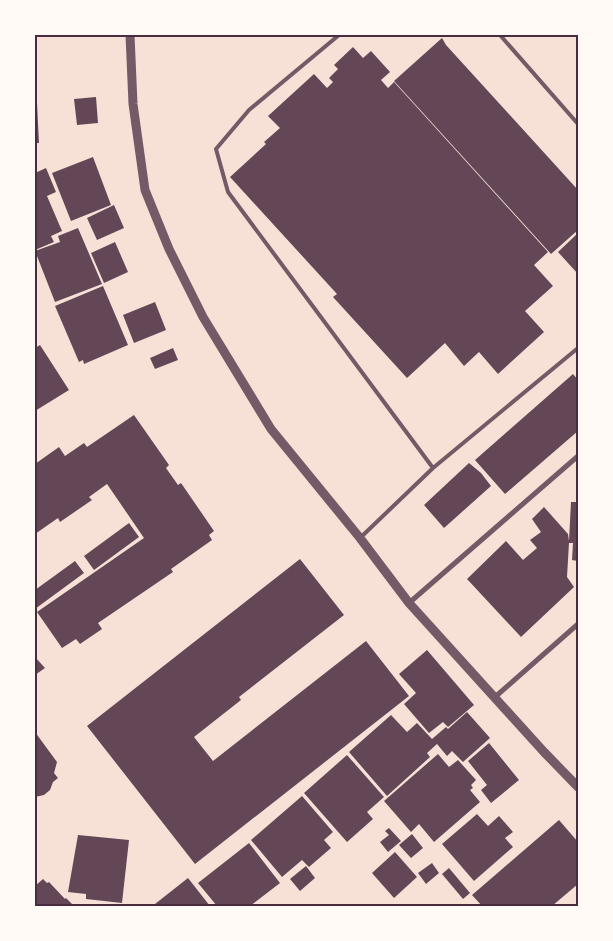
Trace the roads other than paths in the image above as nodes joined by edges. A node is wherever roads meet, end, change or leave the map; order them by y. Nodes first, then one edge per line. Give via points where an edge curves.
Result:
1 (130, 35) edge
2 (339, 35) edge
3 (500, 35) edge
4 (578, 124) edge
5 (578, 348) edge
6 (578, 456) edge
7 (433, 468) junction
8 (360, 538) junction
9 (409, 603) junction
10 (578, 624) edge
11 (495, 697) junction
12 (578, 787) edge

1 - 8 street via 133,104 145,190 169,249 202,317 271,428
2 - 7 lane via 249,110 216,149 228,192
3 - 4 lane
5 - 7 lane
6 - 9 street
7 - 8 lane
8 - 9 street
9 - 11 street
10 - 11 street
11 - 12 street

